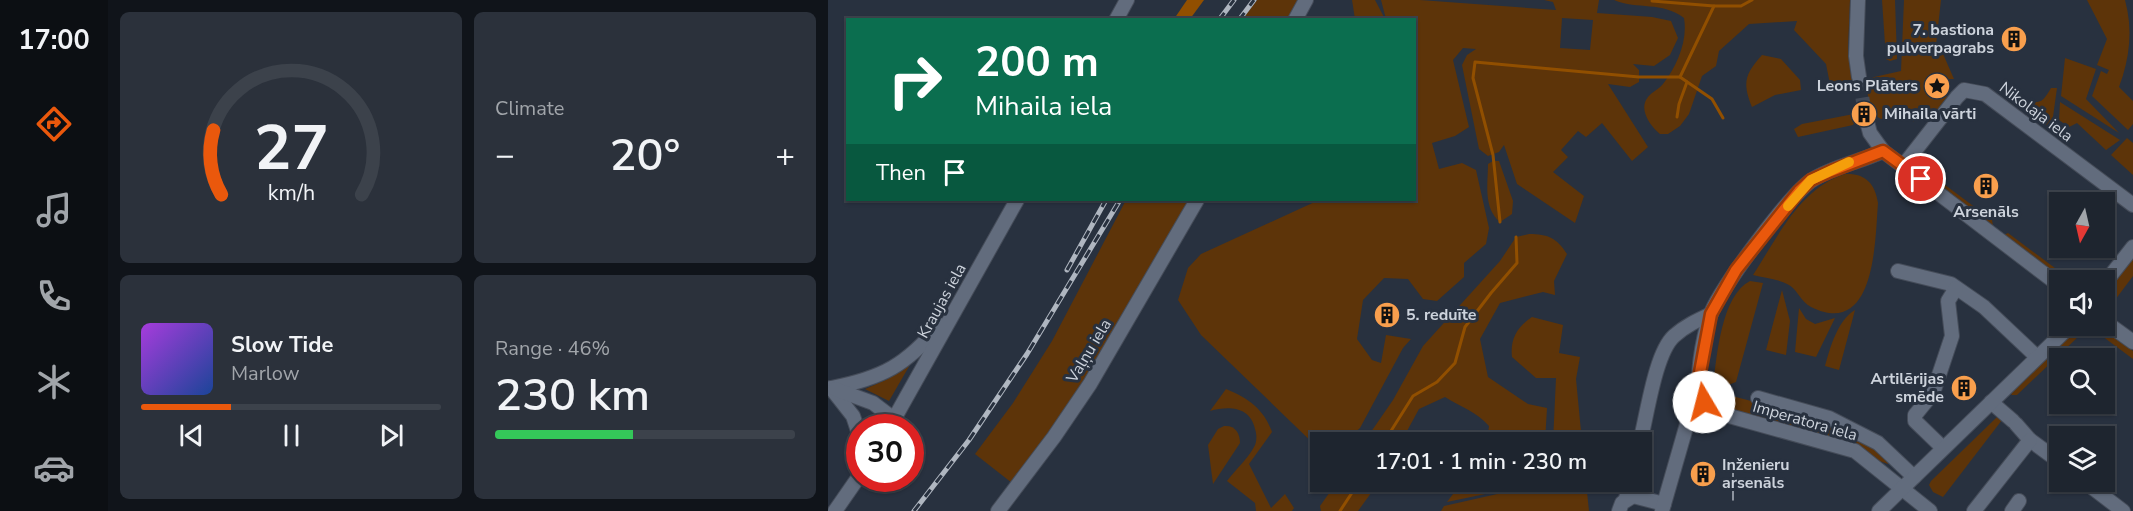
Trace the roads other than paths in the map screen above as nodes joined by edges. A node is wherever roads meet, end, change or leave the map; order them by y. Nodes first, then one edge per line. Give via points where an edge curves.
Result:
1 (1127, 0) edge
2 (1306, 0) edge
3 (1858, 0) edge
4 (1117, 18) edge
5 (1296, 18) edge
6 (1859, 77) tunnel mouth
7 (1865, 114) tunnel mouth
8 (1883, 151) junction
9 (1904, 165) junction
10 (1016, 201) edge
11 (1196, 201) edge
12 (2133, 205) edge
13 (2133, 247) edge
14 (2115, 270) edge
15 (1898, 271) dead end
16 (2049, 277) edge
17 (1956, 288) junction
18 (963, 298) junction
19 (1711, 314) junction
20 (2115, 329) edge
21 (2059, 336) edge
22 (2133, 342) edge
23 (2037, 357) junction
24 (830, 388) edge
25 (1758, 398) dead end
26 (1704, 402) junction
27 (1991, 402) junction
28 (851, 414) edge
29 (883, 414) edge
30 (897, 414) edge
31 (1643, 432) edge
32 (2030, 440) junction
33 (1943, 448) junction
34 (2049, 454) edge
35 (1914, 477) junction
36 (1903, 488) junction
37 (848, 492) edge
38 (1628, 492) edge
39 (2098, 492) edge
40 (1626, 498) junction
41 (1663, 508) edge
42 (835, 511) edge
43 (999, 511) edge
44 (1619, 511) edge
45 (1879, 511) edge
46 (1930, 511) edge
47 (1974, 511) edge
48 (2123, 511) edge

1 - 4 street
2 - 5 street
3 - 6 street
7 - 8 street via 1870,133
8 - 9 street
8 - 19 street via 1811,180 1799,191 1736,270
9 - 12 street, Nikolaja iela via 1964,90 1985,94
9 - 16 street
10 - 18 street, Kraujas iela
11 - 43 street, Vaļņu iela via 1090,384
13 - 14 street
15 - 17 street
17 - 23 street via 1984,307
17 - 33 street via 1948,301 1952,336 1932,393 1915,415 1915,421
18 - 24 street via 921,347 888,372
18 - 30 street, Kraujas iela
19 - 26 street via 1698,383
19 - 31 street via 1672,337 1662,357
20 - 22 street
21 - 23 street
23 - 27 street
24 - 28 street
24 - 29 street via 873,404
25 - 35 street via 1828,418 1878,443
26 - 36 street, Imperatora iela via 1722,414 1855,451
26 - 41 street via 1691,410
27 - 32 street
27 - 33 street
32 - 34 street
32 - 47 street
33 - 35 street
35 - 36 street
36 - 45 street
36 - 46 street, Imperatora iela
37 - 42 street
38 - 40 street
39 - 48 street
40 - 41 street via 1640,496
40 - 44 street

